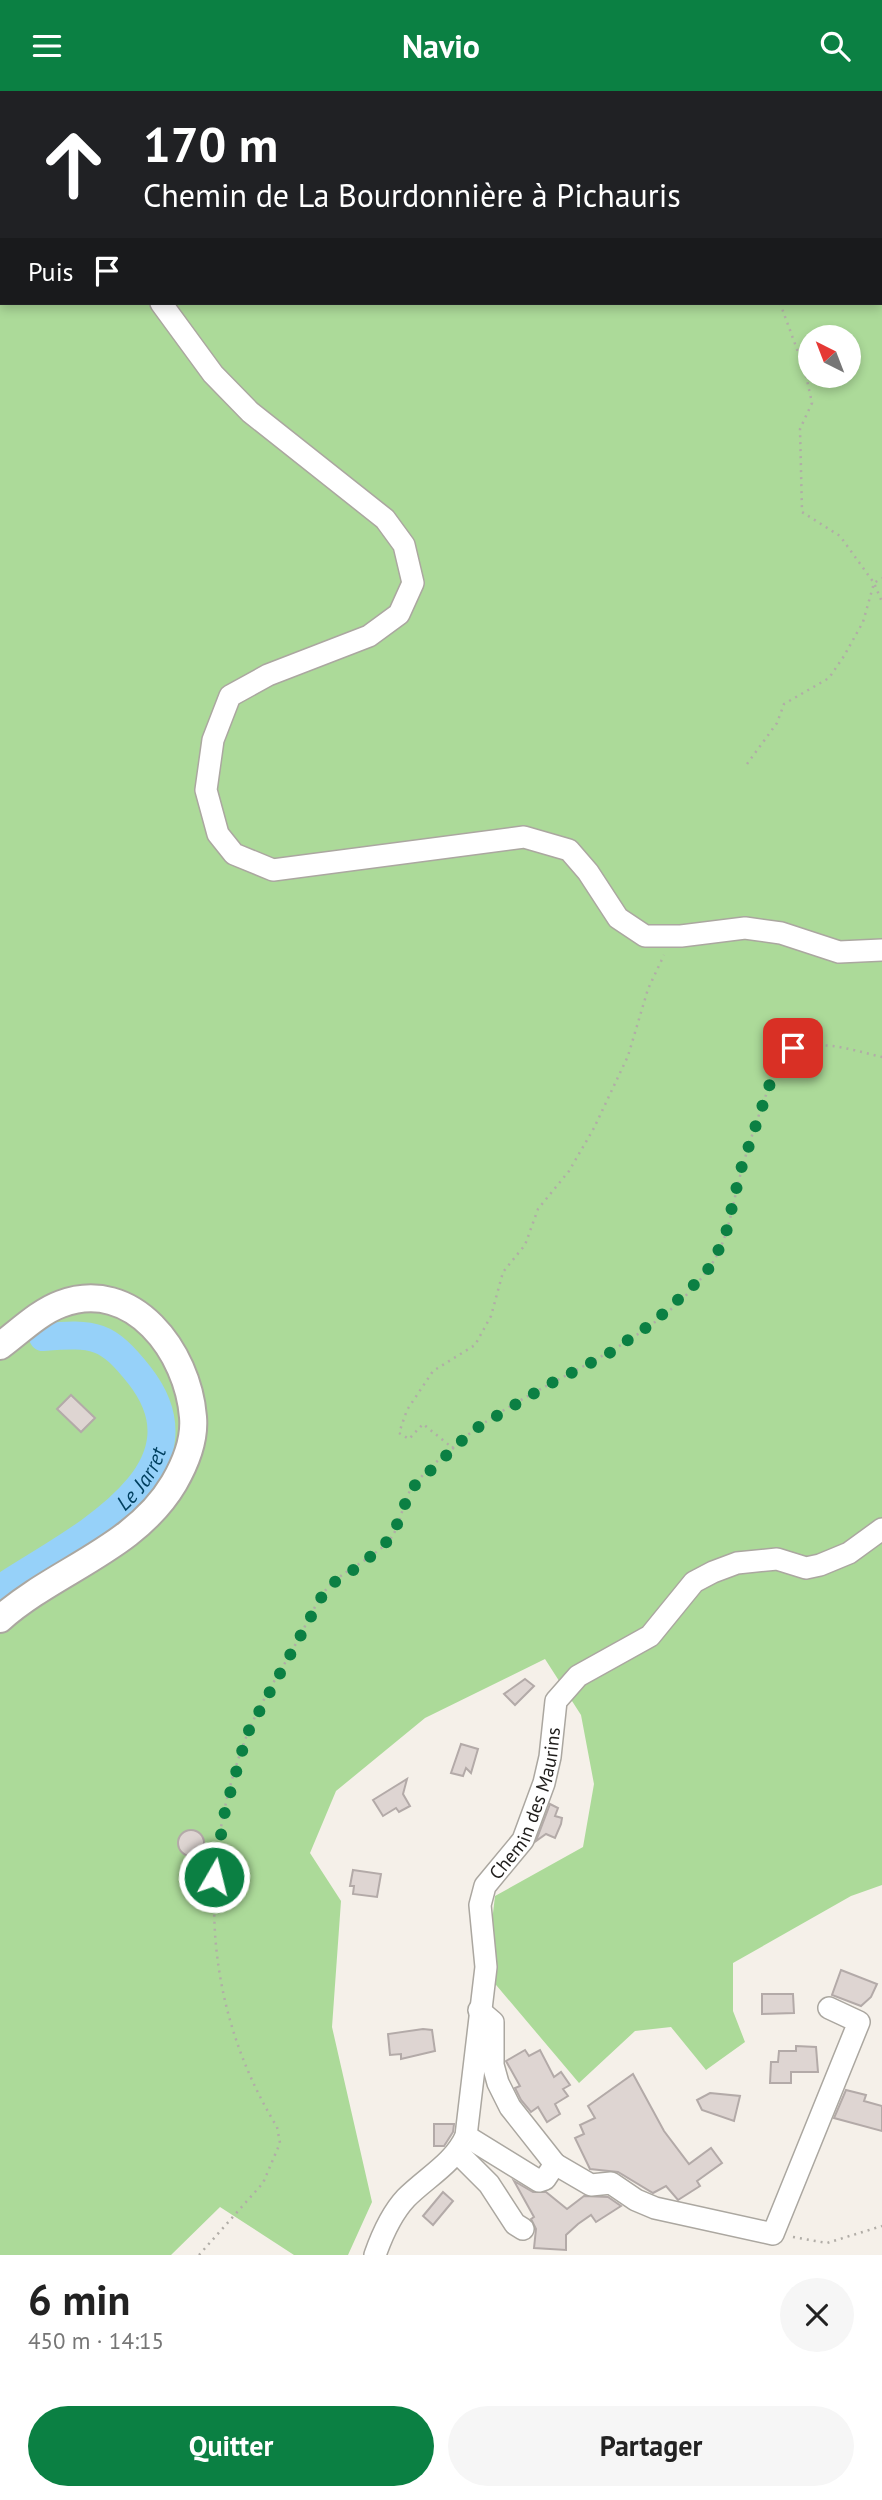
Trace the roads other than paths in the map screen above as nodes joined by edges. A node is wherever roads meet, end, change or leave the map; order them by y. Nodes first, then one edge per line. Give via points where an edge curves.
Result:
1 (162, 305) edge
2 (882, 950) edge
3 (0, 1346) edge
4 (882, 1529) edge
5 (0, 1619) edge
6 (829, 2008) dead end
7 (479, 2010) junction
8 (462, 2144) junction
9 (555, 2164) junction
10 (523, 2229) dead end
11 (375, 2255) edge

1 - 2 street via 213,374 250,412 385,519 404,545 413,583 399,614 369,636 268,674 230,696 214,740 206,790 218,834 234,854 273,870 524,837 569,850 618,918 645,936 745,928 781,933 839,952
3 - 5 main road via 61,1304 113,1299 159,1331 188,1390 193,1419 189,1450 158,1507 132,1531
4 - 7 street, Chemin des Maurins via 849,1553 820,1565 806,1568 777,1559 737,1563 694,1582 650,1636 578,1677 556,1701 550,1757 523,1840 485,1887 480,1905 486,1967
6 - 9 street via 859,2022 772,2234 655,2208 611,2183 592,2185
7 - 8 street, Chemin des Maurins
7 - 9 street via 493,2022 493,2065 510,2107
8 - 9 street via 539,2181
8 - 10 street via 515,2224
8 - 11 street via 405,2199 384,2230

